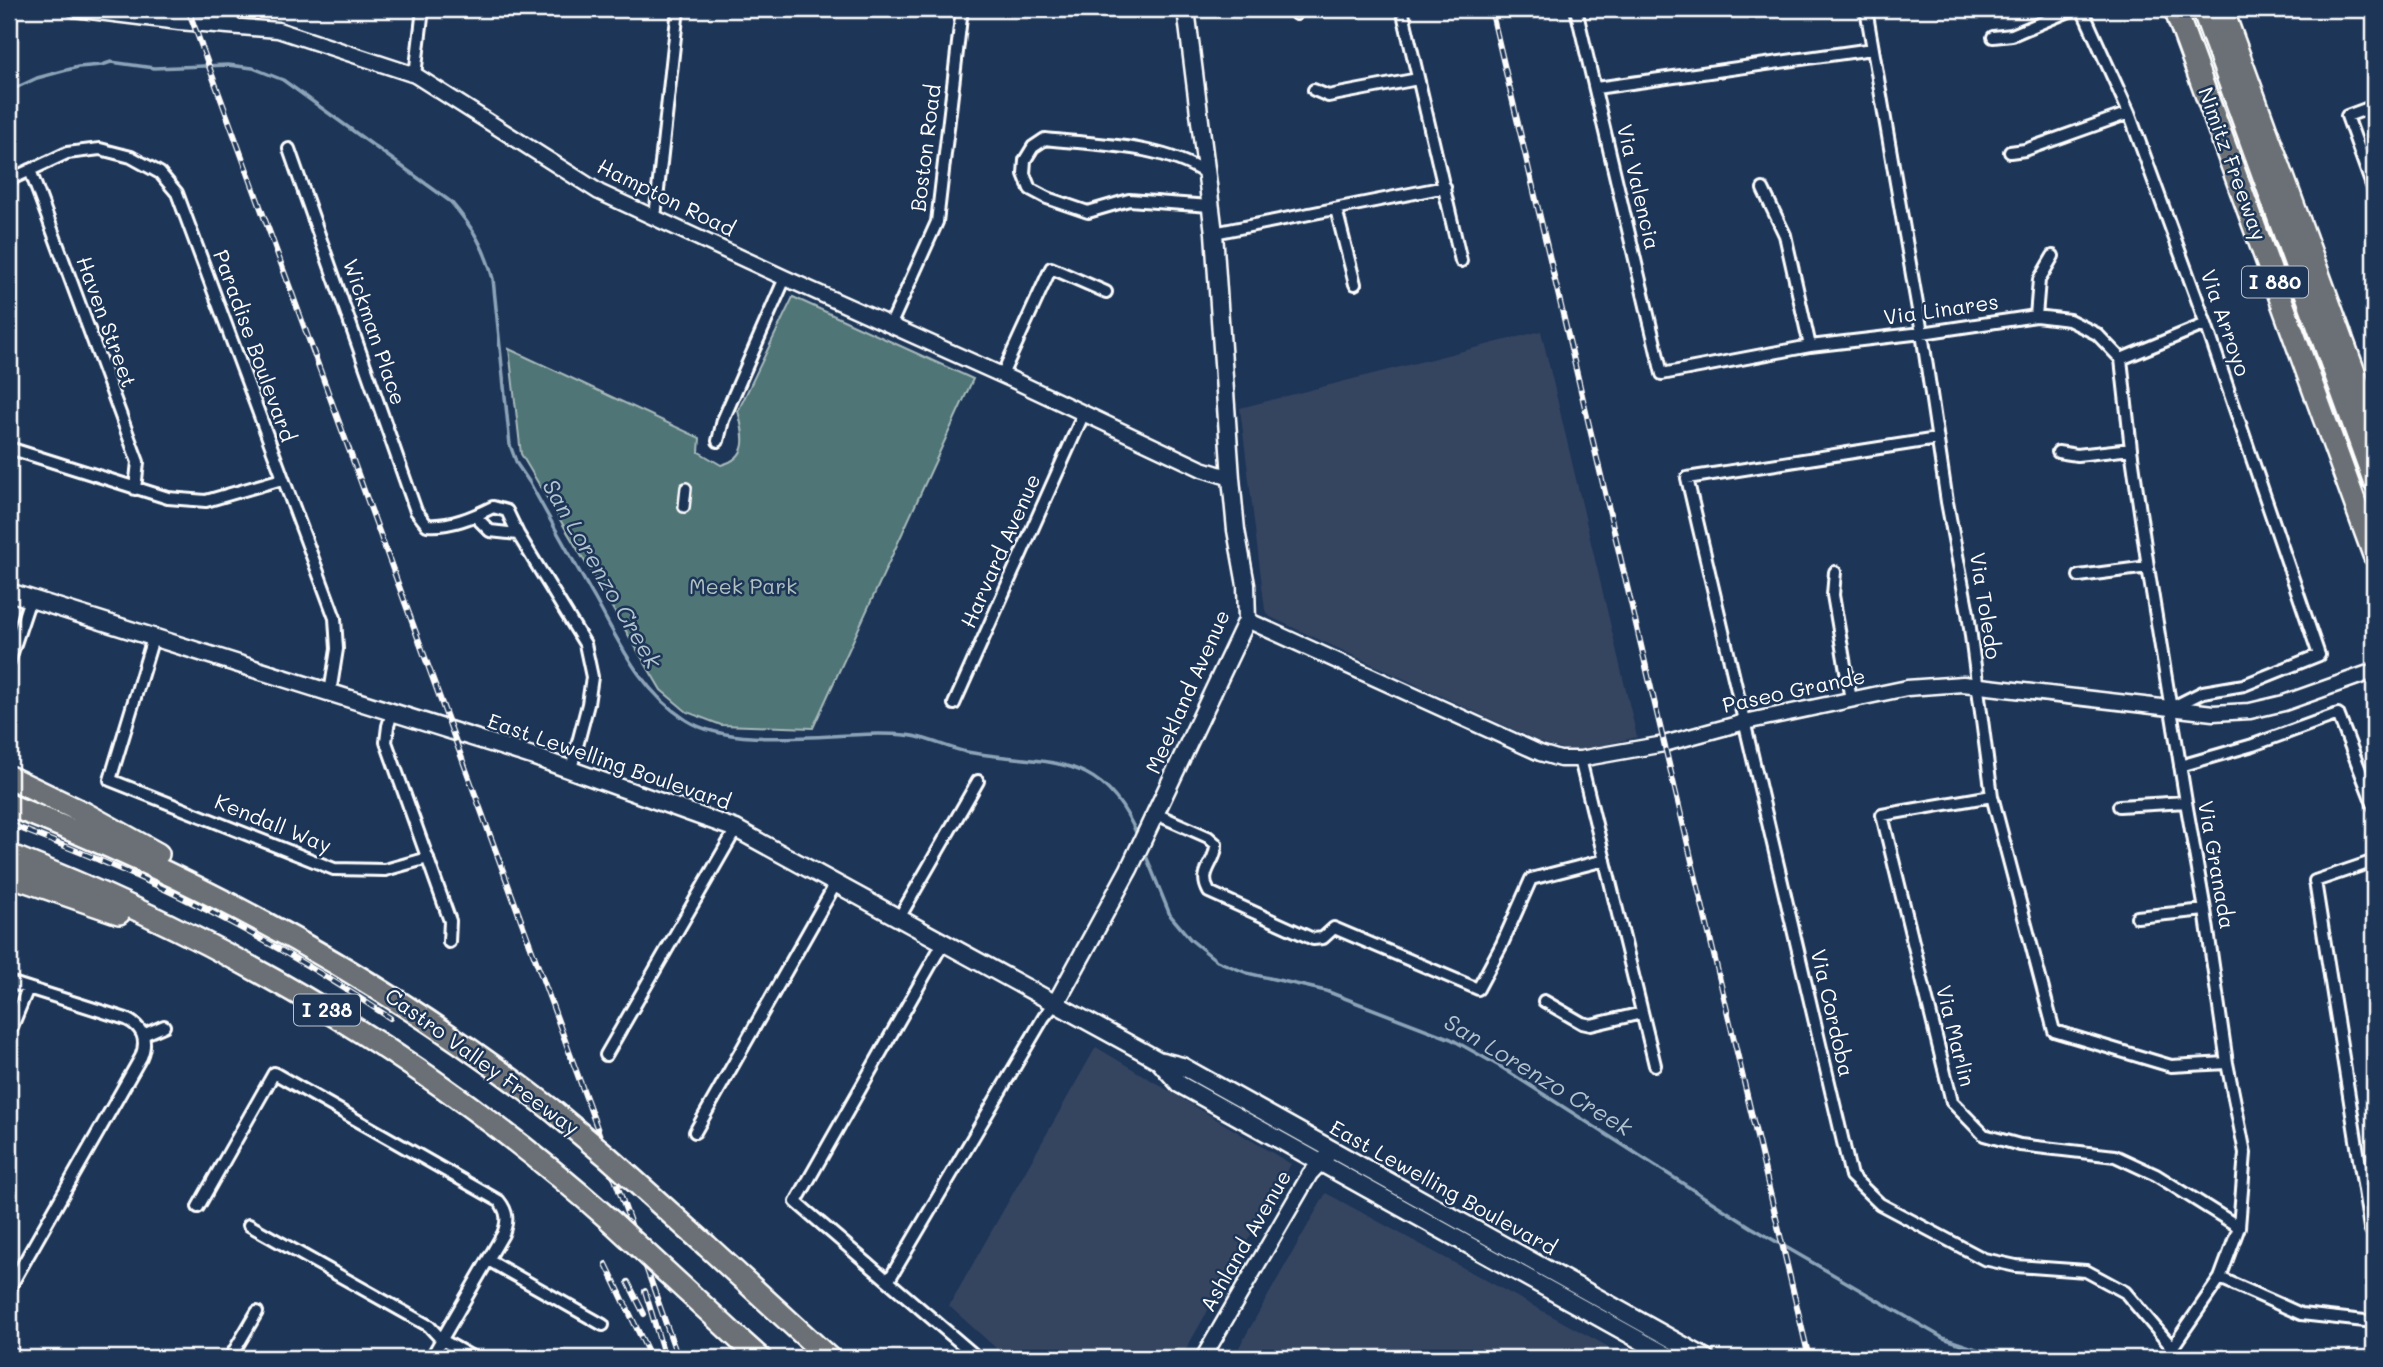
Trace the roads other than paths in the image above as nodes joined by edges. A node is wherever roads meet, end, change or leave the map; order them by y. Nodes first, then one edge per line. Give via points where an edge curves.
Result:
1 (74, 9) edge
2 (228, 9) edge
3 (423, 9) edge
4 (678, 9) edge
5 (962, 9) edge
6 (1186, 9) edge
7 (1402, 9) edge
8 (1576, 9) edge
9 (1866, 9) edge
10 (2074, 9) edge
11 (2082, 9) edge
12 (2175, 9) edge
13 (2203, 9) edge
14 (2222, 9) edge
15 (177, 15) edge
16 (234, 26) junction
17 (1993, 37) dead end
18 (1872, 50) junction
19 (415, 75) junction
20 (1418, 79) junction
21 (1596, 88) junction
22 (1314, 90) dead end
23 (2374, 106) edge
24 (2129, 113) junction
25 (289, 149) dead end
26 (2010, 152) dead end
27 (30, 170) junction
28 (1205, 173) junction
29 (9, 180) edge
30 (1445, 187) junction
31 (1763, 189) dead end
32 (2374, 191) edge
33 (1210, 205) junction
34 (1336, 209) junction
35 (655, 217) junction
36 (1214, 233) junction
37 (2053, 256) dead end
38 (1461, 261) dead end
39 (785, 278) junction
40 (1356, 284) dead end
41 (1106, 292) dead end
42 (2036, 316) junction
43 (891, 324) junction
44 (2206, 324) junction
45 (1922, 333) junction
46 (1810, 346) junction
47 (2121, 359) junction
48 (1662, 374) joint
49 (1002, 375) junction
50 (1084, 414) junction
51 (2374, 427) edge
52 (1937, 439) junction
53 (718, 441) dead end
54 (9, 448) edge
55 (2131, 449) junction
56 (2058, 452) dead end
57 (1231, 478) junction
58 (282, 479) junction
59 (2374, 480) edge
60 (686, 488) dead end
61 (135, 489) junction
62 (684, 508) dead end
63 (475, 516) junction
64 (518, 534) junction
65 (2374, 555) edge
66 (2148, 567) junction
67 (1835, 572) dead end
68 (2079, 576) dead end
69 (9, 592) edge
70 (30, 599) junction
71 (1247, 620) junction
72 (153, 638) junction
73 (9, 662) edge
74 (2371, 672) edge
75 (1979, 686) junction
76 (330, 693) junction
77 (1852, 700) junction
78 (954, 704) dead end
79 (2171, 708) junction
80 (392, 713) junction
81 (1745, 722) junction
82 (1580, 759) junction
83 (2180, 766) junction
84 (571, 769) junction
85 (9, 778) edge
86 (978, 781) dead end
87 (1992, 796) junction
88 (2186, 802) junction
89 (9, 805) edge
90 (2119, 806) dead end
91 (2374, 806) edge
92 (1154, 820) junction
93 (736, 829) junction
94 (9, 855) edge
95 (428, 858) junction
96 (1605, 860) junction
97 (2374, 861) edge
98 (9, 875) edge
99 (836, 883) junction
100 (223, 899) junction
101 (2205, 910) junction
102 (2137, 917) dead end
103 (899, 918) junction
104 (202, 940) junction
105 (449, 943) dead end
106 (943, 943) junction
107 (9, 982) edge
108 (28, 988) junction
109 (1544, 1001) dead end
110 (1056, 1003) junction
111 (1642, 1013) junction
112 (164, 1026) dead end
113 (9, 1034) edge
114 (143, 1035) junction
115 (606, 1055) dead end
116 (1158, 1060) junction
117 (2227, 1063) junction
118 (1655, 1065) dead end
119 (695, 1132) dead end
120 (1334, 1151) junction
121 (1320, 1163) junction
122 (198, 1207) dead end
123 (249, 1225) dead end
124 (2239, 1227) junction
125 (2374, 1236) edge
126 (488, 1260) junction
127 (2220, 1278) junction
128 (889, 1280) junction
129 (1569, 1280) junction
130 (9, 1289) edge
131 (1561, 1296) junction
132 (257, 1312) dead end
133 (2374, 1322) edge
134 (604, 1325) dead end
135 (442, 1340) junction
136 (2172, 1348) junction
137 (9, 1353) edge
138 (18, 1358) edge
139 (230, 1358) edge
140 (431, 1358) edge
141 (474, 1358) edge
142 (760, 1358) edge
143 (829, 1358) edge
144 (978, 1358) edge
145 (1203, 1358) edge
146 (1672, 1358) edge
147 (1706, 1358) edge
148 (2165, 1358) edge
149 (2181, 1358) edge

1 - 15 street, Hampton Road
2 - 16 street
3 - 19 street
4 - 35 street
5 - 43 street, Boston Road via 937,222
6 - 28 main road, Meekland Avenue
7 - 20 street
8 - 21 street, Via Valencia
9 - 18 street, Via Toledo
10 - 17 street via 2012,36
11 - 24 street, Via Arroyo
12 - 65 highway, Nimitz Freeway / I 880
13 - 59 highway, I 880
14 - 51 highway, Nimitz Freeway / I 880
15 - 16 street, Hampton Road
16 - 19 street, Hampton Road via 278,30
18 - 21 street
18 - 45 street, Via Toledo
19 - 35 street, Hampton Road via 599,192
20 - 22 street via 1328,96
20 - 30 street
21 - 48 street, Via Valencia
23 - 32 street via 2347,116
24 - 26 street
24 - 44 street, Via Arroyo
25 - 63 street, Wickman Place via 416,510 427,525
27 - 29 street, Paradise Boulevard
27 - 58 street, Paradise Boulevard via 67,153 100,149 131,157 160,173 177,193
27 - 61 street, Haven Street via 138,461
28 - 33 main road, Meekland Avenue
28 - 33 street via 1162,153 1045,139 1025,160 1024,174 1030,189 1088,212 1129,200
30 - 34 street
30 - 38 street
31 - 46 street via 1785,235
33 - 36 main road, Meekland Avenue
34 - 36 street
34 - 40 street
35 - 39 street, Hampton Road
36 - 57 main road, Meekland Avenue
37 - 42 street via 2039,280
39 - 43 street, Hampton Road
39 - 53 street
41 - 49 street via 1051,268
42 - 45 street, Via Linares
42 - 47 street, Via Linares via 2069,320 2097,334
43 - 49 street, Hampton Road
44 - 47 street
44 - 79 street, Via Arroyo via 2319,655 2244,685 2203,692
45 - 46 street, Via Linares
45 - 52 street, Via Toledo
46 - 48 street, Via Linares
47 - 55 street, Via Granada
49 - 50 street, Hampton Road
50 - 57 street, Hampton Road
50 - 78 street, Harvard Avenue
52 - 75 street, Via Toledo
52 - 81 street, Via Cordoba via 1687,478
54 - 61 street
55 - 56 street via 2077,456
55 - 66 street, Via Granada
57 - 71 main road, Meekland Avenue via 1247,585
58 - 61 street via 206,501
58 - 76 street, Paradise Boulevard via 335,618 337,649
60 - 62 street
63 - 64 street via 491,531
63 - 64 street via 493,507 507,511
64 - 84 street via 585,644 590,666 589,704
66 - 68 street
66 - 79 street, Via Granada
67 - 77 street via 1833,596
69 - 70 main road, East Lewelling Boulevard
70 - 72 main road, East Lewelling Boulevard
70 - 73 street
71 - 82 street, Paseo Grande via 1539,753
71 - 92 main road, Meekland Avenue
72 - 76 main road, East Lewelling Boulevard
72 - 95 street, Kendall Way via 110,779 334,869 385,870
74 - 79 street, Paseo Grande via 2250,711
75 - 77 street, Paseo Grande via 1907,688
75 - 79 street, Paseo Grande
75 - 87 street, Via Toledo
76 - 80 main road, East Lewelling Boulevard
77 - 81 street, Paseo Grande
79 - 83 street, Via Granada
80 - 84 main road, East Lewelling Boulevard
80 - 95 street via 386,742
81 - 82 street, Paseo Grande via 1664,744
81 - 136 street, Via Cordoba via 1851,1176 1880,1204 1984,1259 2087,1271 2125,1292
82 - 96 street
83 - 88 street, Via Granada
83 - 91 street via 2339,714
84 - 93 main road, East Lewelling Boulevard
85 - 100 highway via 155,852
86 - 103 street
87 - 117 street, Via Toledo via 2054,1031 2171,1066
87 - 124 street, Via Marlin via 1882,815 1952,1102 1984,1135 2020,1146 2115,1156 2156,1175
88 - 90 street
88 - 101 street, Via Granada
89 - 100 highway, Castro Valley Freeway / I 238
92 - 96 street via 1209,837 1216,844 1204,877 1209,892 1313,939 1323,938 1334,928 1478,989 1531,879
92 - 110 main road, Meekland Avenue
93 - 99 main road, East Lewelling Boulevard
93 - 115 street
94 - 104 highway, Castro Valley Freeway / I 238
95 - 105 street via 450,921
96 - 111 street
97 - 125 street via 2315,881
98 - 104 highway
99 - 103 main road, East Lewelling Boulevard
99 - 119 street
100 - 143 highway, Castro Valley Freeway / I 238, bridge via 386,992 552,1110
101 - 102 street
101 - 117 street, Via Granada
103 - 106 main road, East Lewelling Boulevard
104 - 142 highway, Castro Valley Freeway / I 238, bridge via 324,1008 478,1112 611,1221
106 - 110 main road, East Lewelling Boulevard
106 - 128 street via 796,1202
107 - 108 street
108 - 113 street
108 - 114 street via 126,1019
109 - 111 street via 1582,1023
110 - 116 main road, East Lewelling Boulevard
110 - 128 street, Meekland Avenue
111 - 118 street
112 - 114 street
114 - 130 street via 141,1057
116 - 120 main road, East Lewelling Boulevard via 1182,1066
116 - 121 main road, East Lewelling Boulevard via 1179,1084
117 - 124 street, Via Granada via 2245,1153
120 - 121 street, Ashland Avenue
120 - 129 main road, East Lewelling Boulevard
121 - 131 main road, East Lewelling Boulevard
121 - 145 street, Ashland Avenue
122 - 126 street via 274,1073 499,1201 507,1224
123 - 135 street via 429,1326
124 - 127 street, Via Granada
126 - 134 street
126 - 135 street
127 - 133 street via 2301,1314
127 - 136 street, Via Granada
128 - 144 street
129 - 131 main road
129 - 147 main road, East Lewelling Boulevard
131 - 146 main road, East Lewelling Boulevard
132 - 139 street
135 - 140 street
135 - 141 street
136 - 148 street, Via Granada
136 - 149 street, Via Cordoba
137 - 138 street

